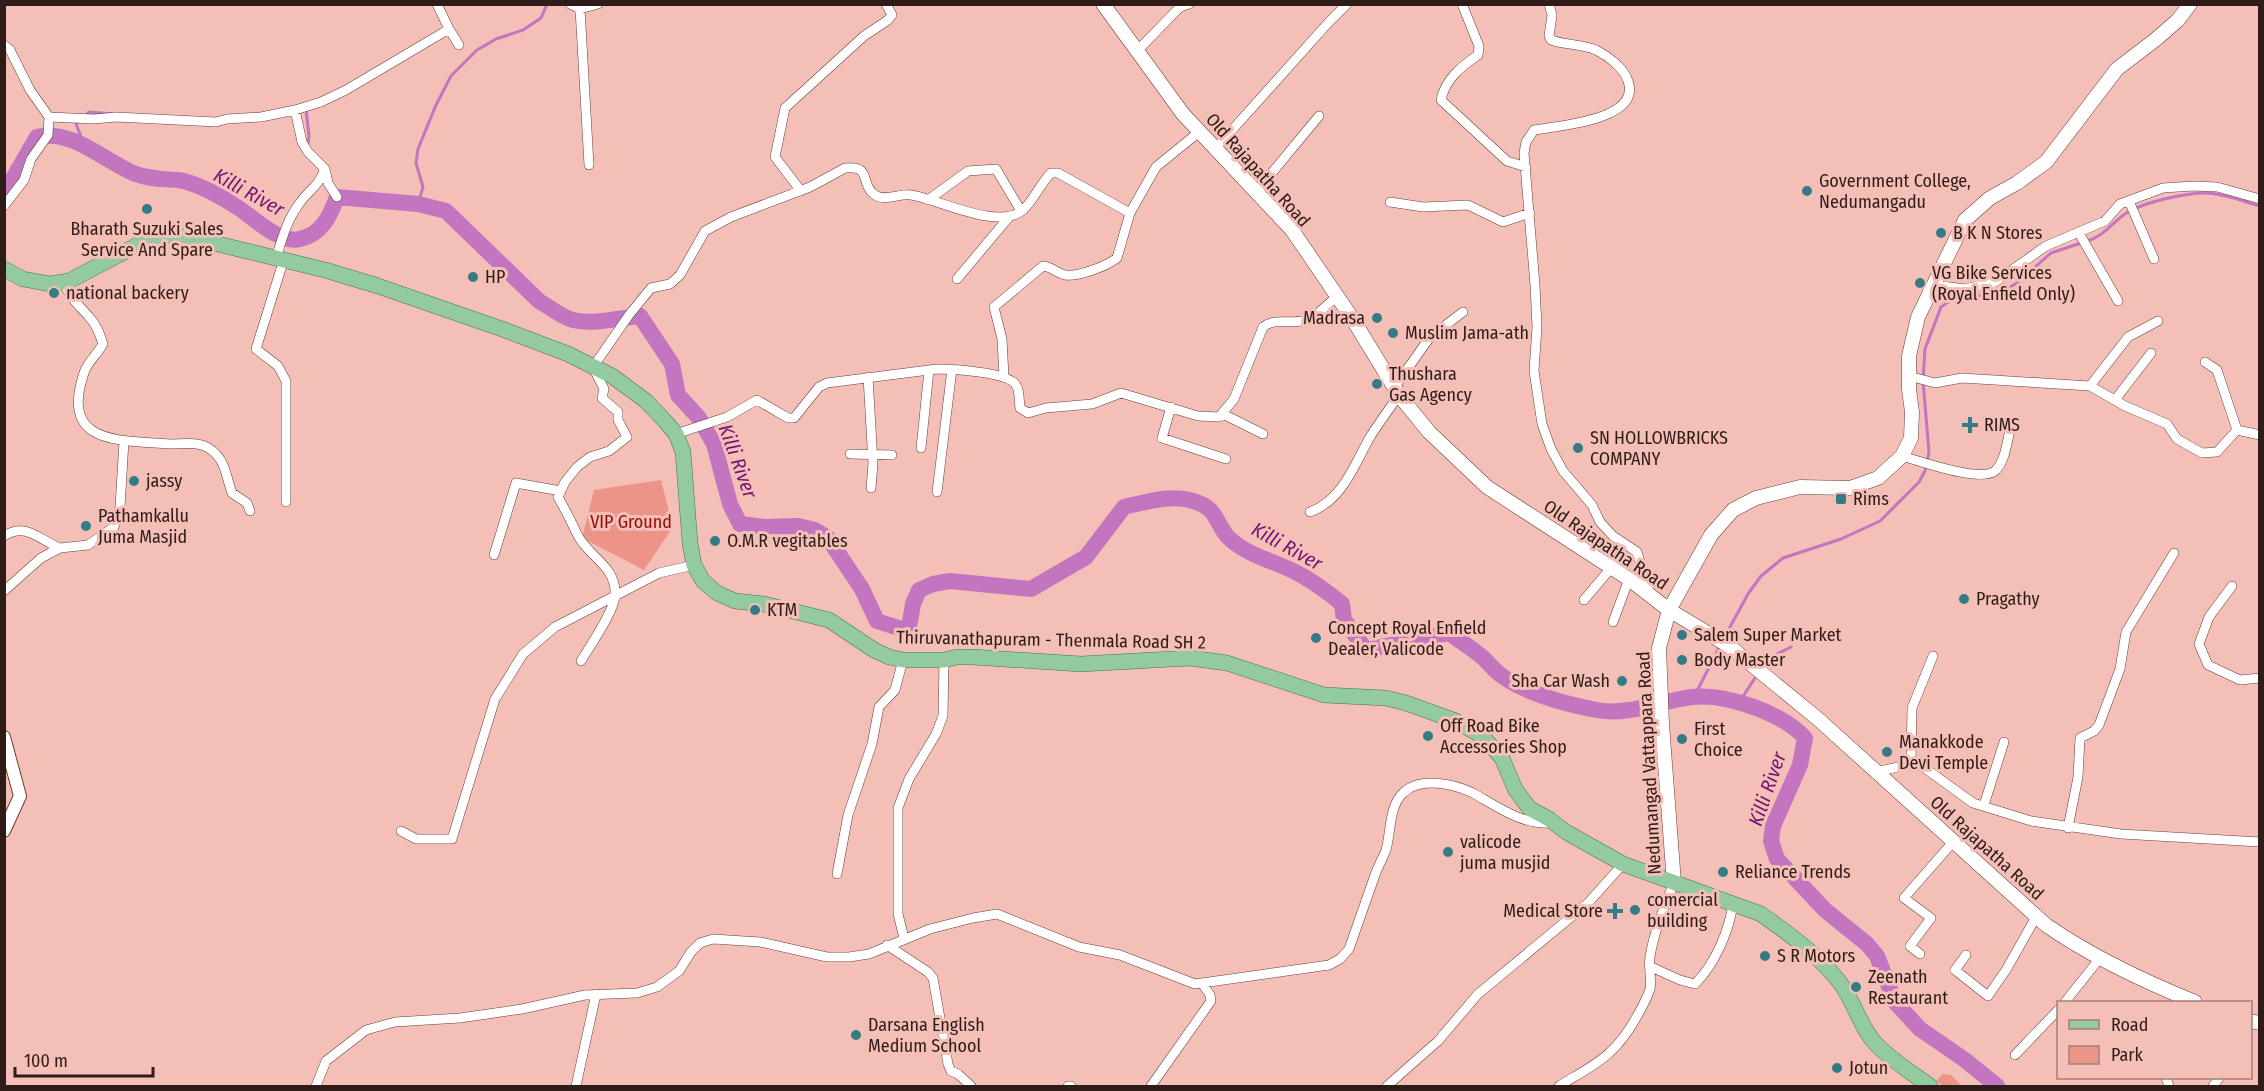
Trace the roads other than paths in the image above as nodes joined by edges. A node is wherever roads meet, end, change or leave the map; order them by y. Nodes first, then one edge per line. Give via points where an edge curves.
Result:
1 (437, 4) edge
2 (570, 4) edge
3 (598, 4) edge
4 (886, 4) edge
5 (1103, 4) edge
6 (1189, 4) edge
7 (1347, 4) edge
8 (1462, 4) edge
9 (1549, 4) edge
10 (2190, 4) edge
11 (580, 9) junction
12 (449, 29) junction
13 (4, 45) edge
14 (459, 45) dead end
15 (1138, 50) junction
16 (295, 110) junction
17 (1319, 116) dead end
18 (49, 117) junction
19 (1199, 132) junction
20 (1215, 149) junction
21 (589, 165) dead end
22 (1526, 168) junction
23 (325, 169) junction
24 (801, 191) junction
25 (2259, 191) edge
26 (1256, 192) junction
27 (2248, 196) junction
28 (337, 197) dead end
29 (2259, 199) edge
30 (928, 200) junction
31 (2129, 201) junction
32 (1390, 202) dead end
33 (4, 206) edge
34 (1021, 212) junction
35 (1130, 213) junction
36 (1530, 213) junction
37 (1009, 217) junction
38 (2079, 233) junction
39 (280, 259) junction
40 (2154, 260) dead end
41 (4, 269) edge
42 (957, 279) dead end
43 (64, 282) junction
44 (1934, 285) junction
45 (1336, 297) junction
46 (2118, 301) dead end
47 (1462, 312) dead end
48 (2158, 321) dead end
49 (2151, 353) dead end
50 (2205, 362) dead end
51 (593, 367) junction
52 (952, 369) junction
53 (929, 370) junction
54 (1909, 376) junction
55 (868, 377) junction
56 (1004, 377) junction
57 (2090, 386) junction
58 (1397, 392) junction
59 (2115, 400) junction
60 (1171, 407) junction
61 (1223, 414) junction
62 (2010, 430) dead end
63 (2237, 430) junction
64 (675, 434) junction
65 (1263, 434) dead end
66 (2259, 435) edge
67 (124, 441) junction
68 (921, 448) dead end
69 (850, 454) dead end
70 (872, 455) junction
71 (892, 455) dead end
72 (1902, 456) junction
73 (1226, 459) dead end
74 (871, 488) dead end
75 (561, 491) junction
76 (937, 492) dead end
77 (286, 502) dead end
78 (250, 511) dead end
79 (1310, 512) dead end
80 (4, 536) edge
81 (60, 548) junction
82 (2174, 553) dead end
83 (494, 555) dead end
84 (694, 565) junction
85 (1611, 568) junction
86 (1629, 579) junction
87 (2232, 586) dead end
88 (4, 591) edge
89 (615, 596) junction
90 (1651, 598) junction
91 (1584, 600) dead end
92 (1669, 610) junction
93 (1613, 622) dead end
94 (1933, 656) dead end
95 (903, 660) junction
96 (944, 660) junction
97 (581, 661) dead end
98 (2259, 678) edge
99 (4, 737) edge
100 (2004, 742) dead end
101 (1911, 764) junction
102 (1876, 772) junction
103 (1984, 805) junction
104 (1554, 822) junction
105 (2068, 828) junction
106 (4, 831) edge
107 (401, 831) dead end
108 (1953, 842) junction
109 (2259, 842) edge
110 (1623, 864) junction
111 (837, 874) dead end
112 (1674, 883) junction
113 (1733, 904) junction
114 (2036, 917) junction
115 (904, 938) junction
116 (887, 945) junction
117 (1920, 954) dead end
118 (1966, 956) dead end
119 (2100, 958) junction
120 (1649, 966) junction
121 (1202, 983) junction
122 (596, 994) junction
123 (2177, 999) edge
124 (2066, 1001) edge
125 (2057, 1011) edge
126 (2015, 1054) dead end
127 (316, 1086) edge
128 (576, 1086) edge
129 (971, 1086) edge
130 (1151, 1086) edge
131 (1387, 1086) edge
132 (1559, 1086) edge
133 (1930, 1086) edge

1 - 12 street
2 - 11 street
3 - 11 street
4 - 24 street via 892,15 888,20 864,36 785,108 775,157
5 - 15 main road, Old Rajapatha Road
6 - 15 street via 1180,8
7 - 20 street
8 - 22 street via 1479,46 1478,55 1458,69 1441,100 1507,161
9 - 22 street via 1551,40 1594,49 1607,58 1627,78 1629,96 1616,112 1604,117 1534,130 1526,142
10 - 44 main road, Nedumangad Vattappara Road via 2156,40 2117,69 2046,162 1990,198 1965,220
11 - 21 street
12 - 14 street
12 - 16 street via 346,90
13 - 18 street
15 - 19 main road, Old Rajapatha Road
16 - 18 street via 216,122
16 - 23 street via 302,142
17 - 26 street
18 - 33 street via 48,135 30,159 24,180
19 - 20 main road, Old Rajapatha Road
19 - 35 street via 1156,167
20 - 26 main road, Old Rajapatha Road
22 - 36 street
23 - 28 street via 327,183
23 - 39 street via 320,182 300,202 286,226
24 - 30 street via 852,167 864,173 878,197 911,195
24 - 51 street via 730,217 705,231 680,275 670,284 651,288
25 - 27 street
26 - 45 main road, Old Rajapatha Road via 1292,230
27 - 29 street
27 - 31 street via 2217,187 2194,186 2163,188
30 - 34 street via 968,171 996,169
30 - 37 street via 978,215
31 - 38 street via 2120,204 2105,221
31 - 40 street
32 - 36 street via 1424,207 1468,205 1503,222
34 - 35 street via 1054,173
34 - 37 street
35 - 56 street via 1117,258 1112,262 1066,275 1042,266 994,307 1002,339
36 - 90 street via 1537,327 1534,371 1542,424 1563,471 1592,505 1600,522 1637,552
37 - 42 street
38 - 44 street via 2046,246 1995,282 1965,289
38 - 46 street
39 - 43 main road, Thiruvanathapuram - Thenmala Road SH 2 via 204,240 167,236 145,241
39 - 51 main road, Thiruvanathapuram - Thenmala Road SH 2 via 378,286 568,354
39 - 77 street via 256,350 278,366 286,381
41 - 43 main road, Thiruvanathapuram - Thenmala Road SH 2 via 23,279 50,284
43 - 67 street via 69,295 91,318 104,344 86,368 78,406 81,420 89,430
44 - 54 main road, Nedumangad Vattappara Road via 1918,317 1909,356
45 - 58 main road, Old Rajapatha Road
45 - 61 street via 1308,320 1271,322 1263,327 1234,399
47 - 58 street via 1430,337
48 - 57 street via 2128,337
49 - 59 street
50 - 63 street via 2217,370
51 - 64 main road, Thiruvanathapuram - Thenmala Road SH 2 via 646,402
51 - 75 street via 604,389 602,398 618,412 627,437 577,467
52 - 53 street
52 - 56 street
52 - 76 street
53 - 55 street
53 - 68 street
54 - 57 street via 1935,383 1962,378
54 - 72 main road, Nedumangad Vattappara Road via 1911,438
55 - 64 street via 819,387 797,416 788,418 757,400 727,417
55 - 70 street
56 - 60 street via 1017,386 1020,408 1028,413 1092,404 1121,393
57 - 59 street
58 - 79 street via 1348,480 1326,505
58 - 85 main road, Old Rajapatha Road via 1429,432 1487,487
59 - 63 street via 2167,424 2176,439 2202,453 2217,452
60 - 61 street via 1212,418
60 - 73 street via 1162,438
61 - 65 street
62 - 72 street via 2000,465 1994,472 1982,475
63 - 66 street
64 - 84 main road, Thiruvanathapuram - Thenmala Road SH 2 via 683,452
67 - 78 street via 209,448 225,467 232,493 247,503
67 - 81 street via 120,507 114,527 88,545
69 - 70 street
70 - 71 street
70 - 74 street
72 - 92 main road, Nedumangad Vattappara Road via 1878,478 1850,488 1800,487 1756,498 1733,510 1711,535
75 - 83 street via 516,483
75 - 89 street via 558,497 577,535 610,575
80 - 81 street via 22,530
81 - 88 street via 41,558
82 - 105 street via 2126,632 2120,669 2099,725 2080,738 2078,777
84 - 89 street via 658,573
84 - 95 main road, Thiruvanathapuram - Thenmala Road SH 2 via 703,581 717,593 735,601 829,620 874,650
85 - 86 main road, Old Rajapatha Road
85 - 91 street
86 - 90 main road, Old Rajapatha Road
86 - 93 street
87 - 98 street via 2209,617 2199,644 2208,665 2240,680
89 - 97 street
89 - 107 street via 555,627 524,654 495,699 452,839 416,839
90 - 92 main road, Old Rajapatha Road
92 - 102 main road, Old Rajapatha Road via 1729,646
92 - 112 main road, Nedumangad Vattappara Road via 1659,648
94 - 101 street via 1912,708
95 - 96 main road, Thiruvanathapuram - Thenmala Road SH 2
95 - 111 street via 895,690 879,707 872,744 848,815
96 - 104 main road, Thiruvanathapuram - Thenmala Road SH 2 via 973,657 1082,664 1190,658 1227,663 1324,695 1396,701 1456,721 1482,736 1502,758 1515,789 1529,808
96 - 115 street via 943,716 898,808 898,914
99 - 106 street via 20,796
100 - 103 street
101 - 102 street
101 - 103 street via 1922,766 1964,798
102 - 108 main road, Old Rajapatha Road
103 - 105 street via 2031,821
104 - 110 main road, Thiruvanathapuram - Thenmala Road SH 2
104 - 121 street via 1538,824 1524,820 1463,788 1441,783 1410,788 1394,808 1385,851 1349,949 1340,959 1329,965
105 - 109 street
108 - 114 main road, Old Rajapatha Road
108 - 117 street via 1904,898 1931,918 1910,946
110 - 112 main road, Thiruvanathapuram - Thenmala Road SH 2
110 - 131 street via 1588,903 1478,994 1437,1041
112 - 113 main road, Thiruvanathapuram - Thenmala Road SH 2
112 - 120 street via 1661,914
113 - 120 street via 1730,923 1695,984
113 - 133 main road, Thiruvanathapuram - Thenmala Road SH 2 via 1761,914 1824,965 1853,1002 1874,1042
114 - 118 street via 1988,996 1955,970
114 - 119 main road, Old Rajapatha Road
115 - 116 street
115 - 121 street via 997,914 1079,947 1120,956 1181,980
116 - 122 street via 869,954 827,957 760,942 713,939 700,943 679,970 657,987 637,993
116 - 129 street via 933,978 948,1064
119 - 123 main road, Old Rajapatha Road
119 - 124 street
120 - 132 street via 1650,987 1645,1002 1618,1047
121 - 130 street via 1211,1001
122 - 127 street via 471,1017 395,1022 366,1030 326,1061
122 - 128 street
125 - 126 street

